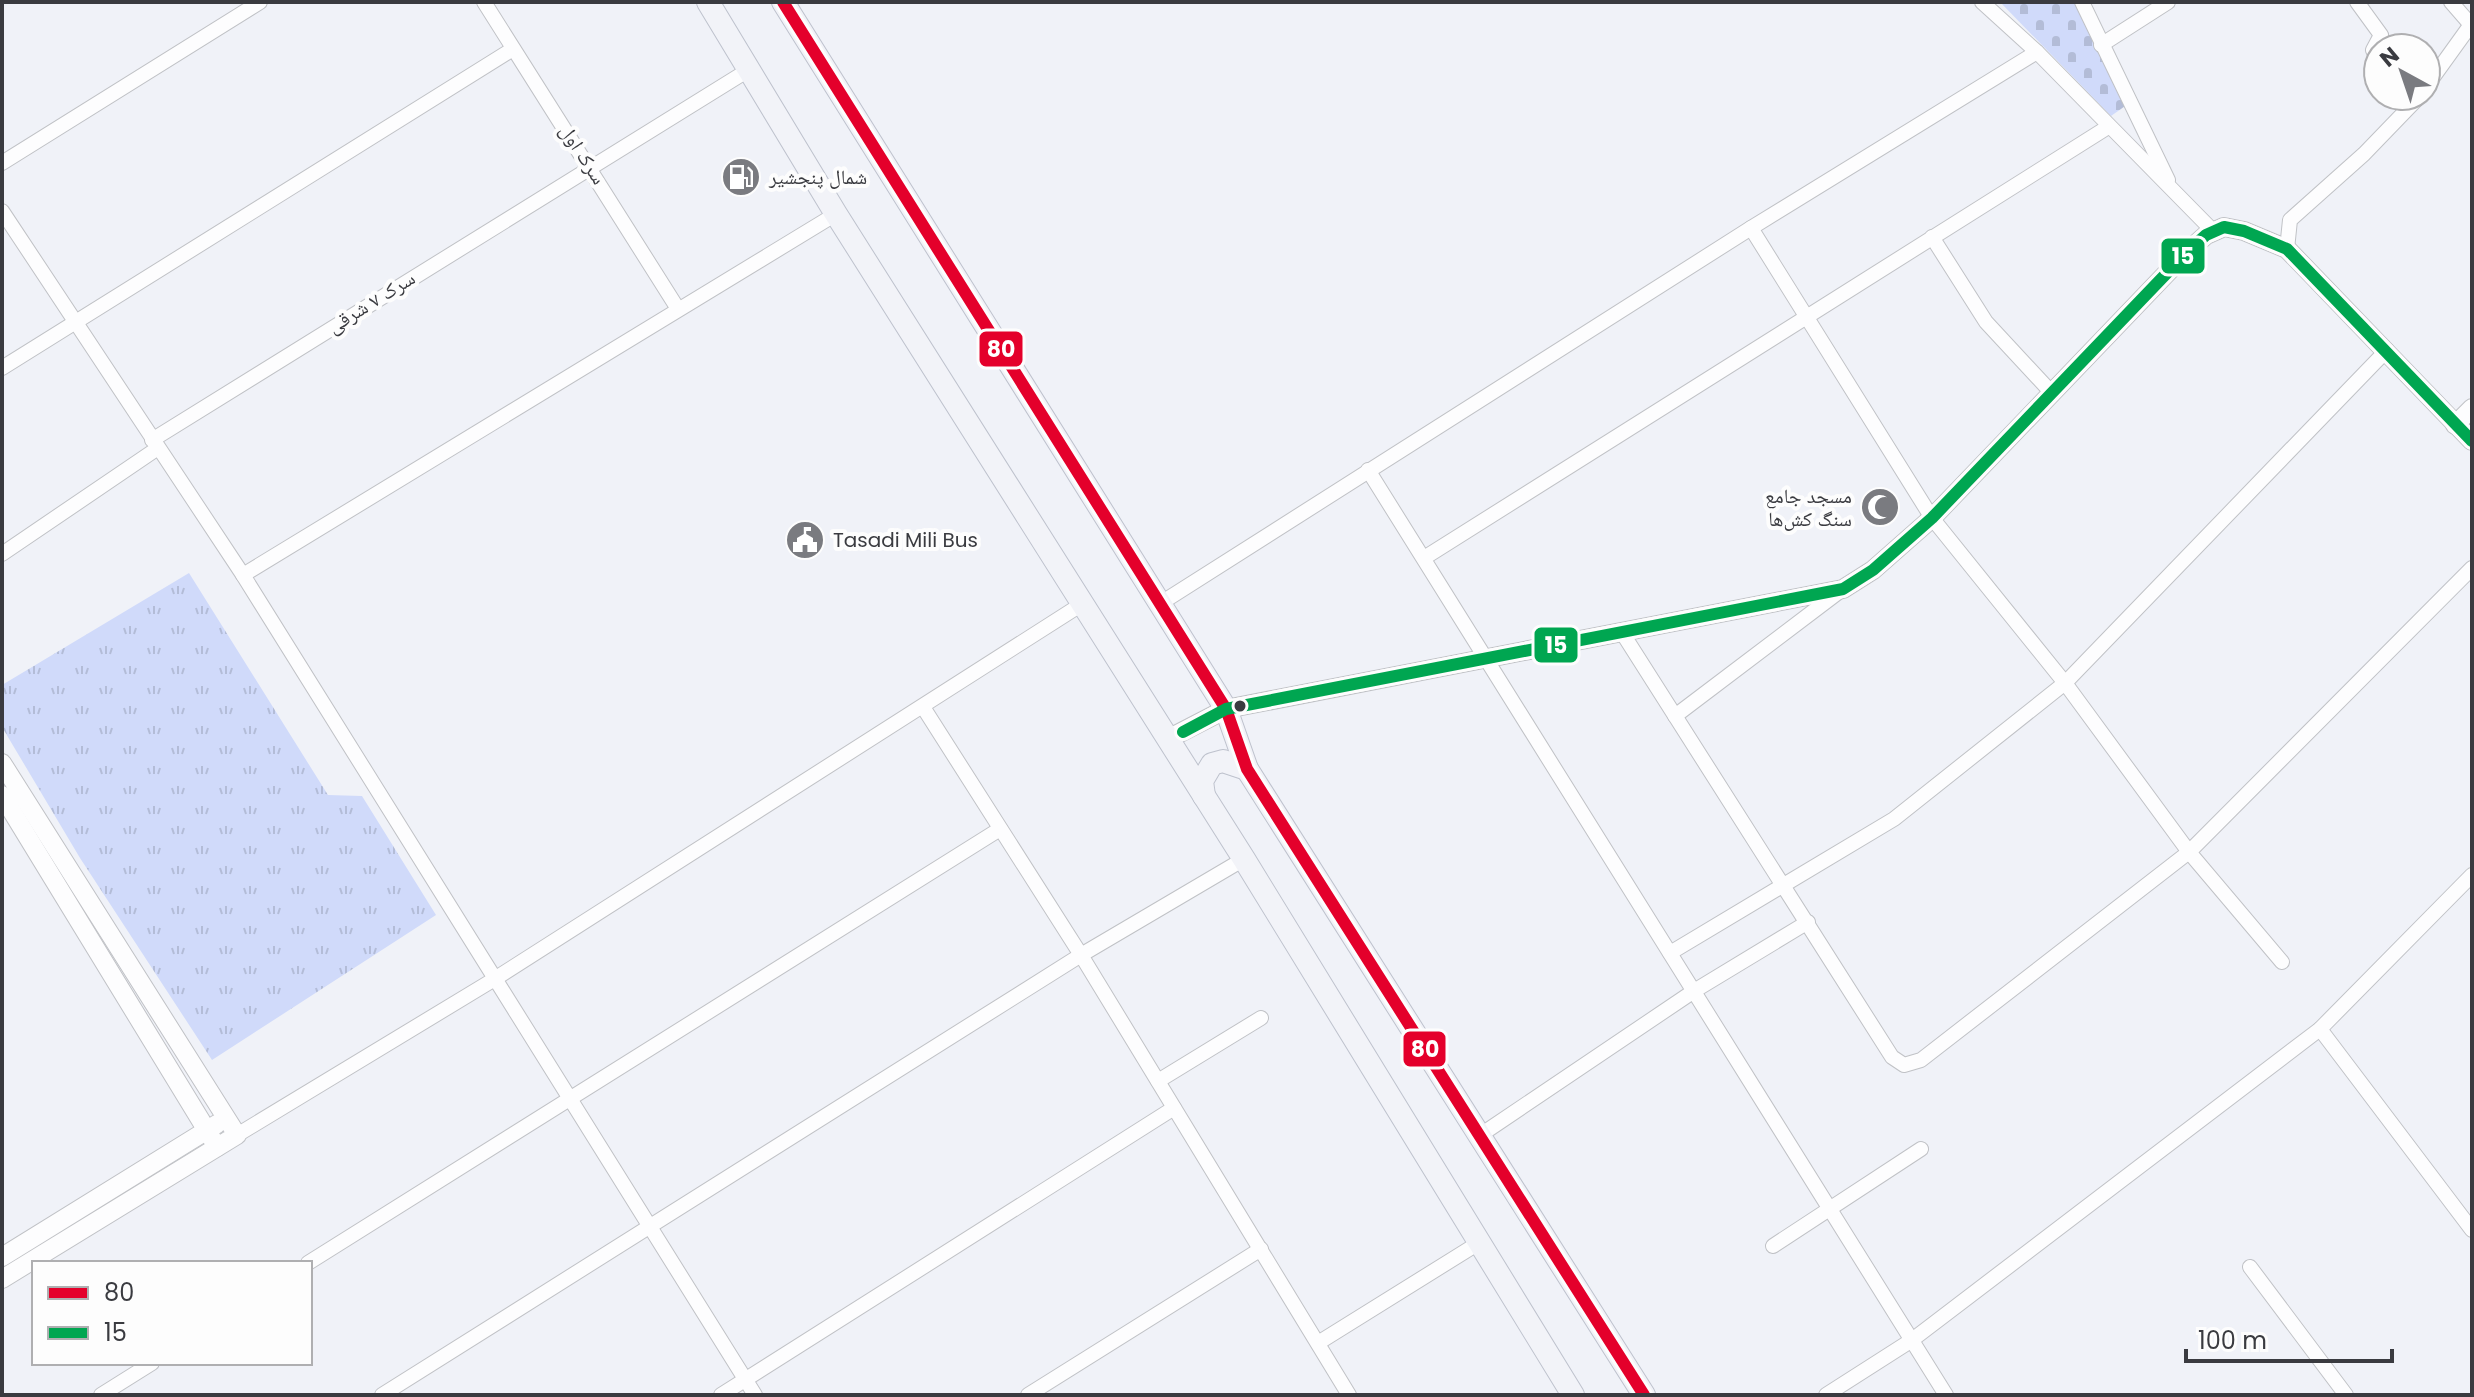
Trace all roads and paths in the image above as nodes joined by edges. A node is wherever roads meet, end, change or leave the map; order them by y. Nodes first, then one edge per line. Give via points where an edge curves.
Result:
1 (260, 2) edge
2 (484, 2) edge
3 (708, 2) edge
4 (783, 2) edge
5 (1982, 2) edge
6 (2082, 2) edge
7 (2168, 2) edge
8 (2357, 2) edge
9 (2451, 2) edge
10 (2471, 24) edge
11 (2380, 32) edge
12 (2101, 45) junction
13 (513, 49) junction
14 (2037, 52) junction
15 (2442, 65) edge
16 (750, 69) junction
17 (2404, 112) edge
18 (2108, 127) junction
19 (2, 163) edge
20 (590, 165) junction
21 (2174, 192) junction
22 (2, 211) edge
23 (836, 214) junction
24 (1751, 228) junction
25 (2213, 231) junction
26 (1932, 237) junction
27 (2287, 249) junction
28 (678, 309) junction
29 (1807, 318) junction
30 (74, 322) junction
31 (2387, 350) junction
32 (2, 368) edge
33 (2051, 392) junction
34 (2472, 408) edge
35 (2455, 425) junction
36 (2472, 441) edge
37 (155, 444) junction
38 (1368, 470) junction
39 (1932, 518) junction
40 (2, 554) edge
41 (1424, 558) junction
42 (2472, 568) edge
43 (243, 575) junction
44 (1843, 589) junction
45 (1161, 603) junction
46 (1082, 604) junction
47 (1623, 634) junction
48 (1488, 659) junction
49 (2065, 683) junction
50 (923, 707) junction
51 (1226, 709) junction
52 (1675, 716) junction
53 (1168, 739) junction
54 (2, 763) edge
55 (1247, 769) junction
56 (2, 795) edge
57 (1204, 796) junction
58 (8, 818) edge
59 (1000, 829) junction
60 (2189, 852) junction
61 (1244, 859) junction
62 (2472, 875) edge
63 (1782, 884) junction
64 (1808, 922) junction
65 (1670, 953) junction
66 (1081, 955) junction
67 (2282, 962) dead end
68 (493, 980) junction
69 (1694, 991) junction
70 (1261, 1018) dead end
71 (2320, 1029) junction
72 (1158, 1081) junction
73 (568, 1098) junction
74 (1174, 1108) junction
75 (226, 1118) junction
76 (207, 1130) junction
77 (237, 1135) junction
78 (1479, 1136) junction
79 (217, 1147) junction
80 (1921, 1149) dead end
81 (1829, 1209) junction
82 (2469, 1222) edge
83 (649, 1227) junction
84 (1477, 1244) junction
85 (1773, 1246) dead end
86 (1261, 1249) junction
87 (14, 1257) edge
88 (311, 1261) edge
89 (2250, 1267) dead end
90 (2, 1279) edge
91 (1912, 1340) junction
92 (1318, 1343) junction
93 (149, 1365) edge
94 (745, 1380) junction
95 (101, 1395) edge
96 (382, 1395) edge
97 (721, 1395) edge
98 (755, 1395) edge
99 (1028, 1395) edge
100 (1349, 1395) edge
101 (1573, 1395) edge
102 (1644, 1395) edge
103 (1826, 1395) edge
104 (1946, 1395) edge
105 (2346, 1395) edge

1 - 19 street
2 - 13 street, سرک‌ اول
3 - 16 main road
4 - 45 main road
5 - 14 street
6 - 12 street
7 - 12 street
8 - 11 street
9 - 10 street
10 - 15 street
12 - 21 street
13 - 20 street, سرک‌ اول
13 - 30 street
14 - 18 street
14 - 24 street
16 - 20 street, سرک ۷ شرقی
16 - 23 main road
17 - 27 street via 2290,220
18 - 21 street
18 - 26 street
20 - 28 street, سرک‌ اول
20 - 37 street, سرک ۷ شرقی
21 - 25 street
22 - 30 street
23 - 28 street
23 - 46 main road
24 - 29 street
24 - 38 street
25 - 27 street via 2244,231
25 - 33 street
26 - 29 street
26 - 33 street via 1986,322
27 - 31 street
28 - 43 street
29 - 39 street
29 - 41 street
30 - 32 street
30 - 37 street
31 - 35 street
31 - 49 street
33 - 39 street
34 - 35 street
35 - 36 street
37 - 40 street, سرک ۷ شرقی
37 - 43 street
38 - 41 street
38 - 45 street
39 - 44 street
39 - 49 street
41 - 48 street
42 - 60 street
43 - 68 street
44 - 47 street
44 - 52 street
45 - 51 main road
46 - 50 street
46 - 53 main road
47 - 48 street
47 - 52 street
48 - 51 street
48 - 65 street
49 - 60 street
49 - 63 street via 1894,819
50 - 59 street
50 - 68 street
51 - 53 street
51 - 55 main road
52 - 63 street
53 - 57 main road
54 - 75 street
55 - 57 main road via 1223,761 1212,764 1202,781
55 - 78 main road
56 - 58 street
57 - 61 main road
58 - 76 street
59 - 66 street
59 - 73 street
60 - 64 street via 1921,1060 1904,1065 1892,1057
60 - 67 street
61 - 66 street
61 - 84 main road
62 - 71 street
63 - 64 street
63 - 65 street
64 - 69 street
65 - 69 street
66 - 72 street
66 - 83 street
68 - 73 street
68 - 77 street
69 - 78 street
69 - 81 street
70 - 72 street
71 - 82 street
71 - 91 street
72 - 74 street
73 - 83 street
73 - 88 street
74 - 86 street
74 - 94 street
75 - 76 street
75 - 77 street
76 - 79 street
76 - 87 street
77 - 79 street
78 - 102 main road
79 - 87 street
80 - 81 street
81 - 85 street
81 - 91 street
83 - 94 street
83 - 96 street
84 - 92 street
84 - 101 main road
86 - 92 street
86 - 99 street
87 - 90 street
89 - 105 street
91 - 103 street
91 - 104 street
92 - 100 street
93 - 95 street
94 - 97 street
94 - 98 street

